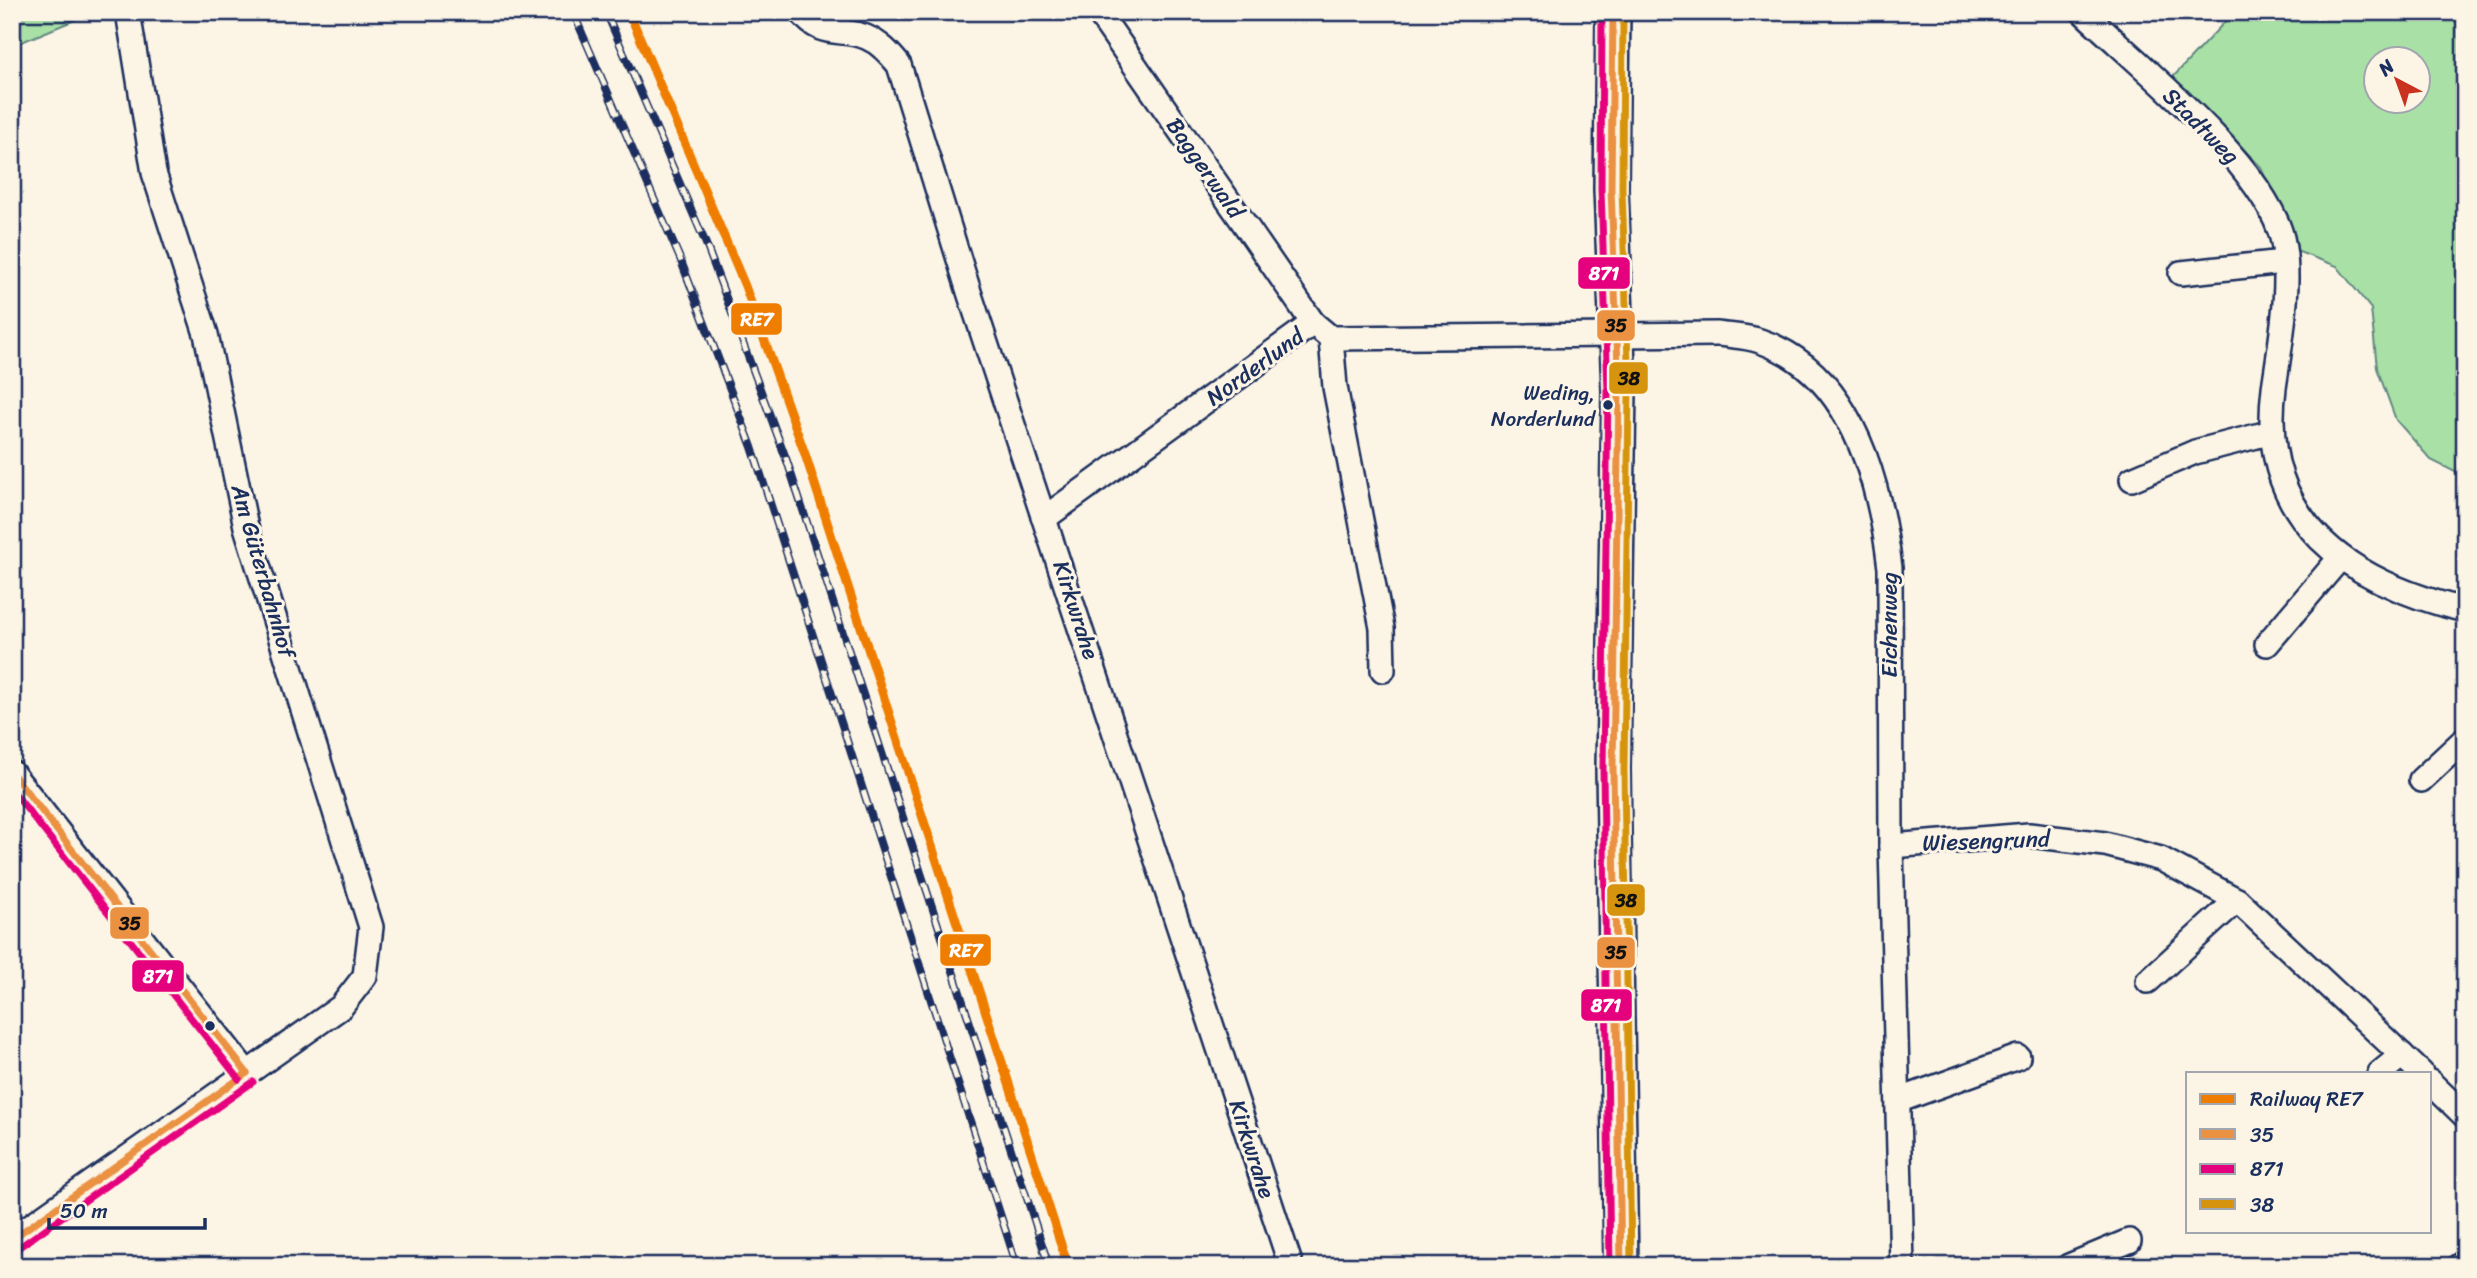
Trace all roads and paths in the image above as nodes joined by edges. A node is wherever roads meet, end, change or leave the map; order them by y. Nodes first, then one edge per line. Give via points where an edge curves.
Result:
1 (128, 12) edge
2 (801, 12) edge
3 (1098, 12) edge
4 (1613, 12) edge
5 (2083, 12) edge
6 (2284, 262) junction
7 (2181, 273) dead end
8 (1313, 323) junction
9 (1619, 336) junction
10 (1331, 338) junction
11 (2272, 432) junction
12 (2132, 479) dead end
13 (1046, 517) junction
14 (2340, 558) junction
15 (2465, 610) edge
16 (2266, 644) dead end
17 (1383, 670) dead end
18 (2465, 739) edge
19 (12, 773) edge
20 (2421, 780) dead end
21 (1891, 846) junction
22 (2237, 900) junction
23 (2148, 981) dead end
24 (2402, 1055) junction
25 (2018, 1057) dead end
26 (2381, 1072) edge
27 (2420, 1072) edge
28 (247, 1073) junction
29 (2432, 1084) edge
30 (1900, 1100) junction
31 (2465, 1116) edge
32 (12, 1239) edge
33 (2129, 1241) dead end
34 (2465, 1262) edge
35 (1291, 1266) edge
36 (1621, 1266) edge
37 (1902, 1266) edge
38 (2069, 1266) edge
39 (2459, 1266) edge

1 - 28 street, Am Güterbahnhof via 154,173 206,334 246,527 371,927 365,976 341,1007
2 - 13 street, Kirkwrahe via 808,22 832,33 863,36 885,47 899,65 970,295
3 - 8 street, Baggerwald
4 - 9 street via 1611,189
5 - 6 street, Stadtweg via 2217,139 2243,170 2281,232
6 - 7 street
6 - 11 street, Stadtweg via 2284,320
8 - 10 street, Norderlund
8 - 13 street, Norderlund
9 - 10 street, Norderlund
9 - 21 street, Eichenweg via 1718,334 1759,340 1806,368 1835,397 1853,428 1884,522 1890,568
9 - 36 street via 1613,769
10 - 17 street via 1335,387 1382,628
11 - 12 street via 2195,452
11 - 14 street, Stadtweg via 2280,476 2295,510
13 - 35 street, Kirkwrahe
14 - 15 street, Stadtweg via 2371,579 2421,600
14 - 16 street
18 - 20 street
19 - 28 street
21 - 22 street, Wiesengrund via 2029,835 2105,844 2161,859
21 - 30 street, Eichenweg
22 - 23 street
22 - 24 street, Wiesengrund
24 - 26 street
24 - 27 street, Wiesengrund
25 - 30 street
28 - 32 street, Am Güterbahnhof
29 - 31 street
30 - 37 street, Eichenweg
33 - 38 street
34 - 39 street

